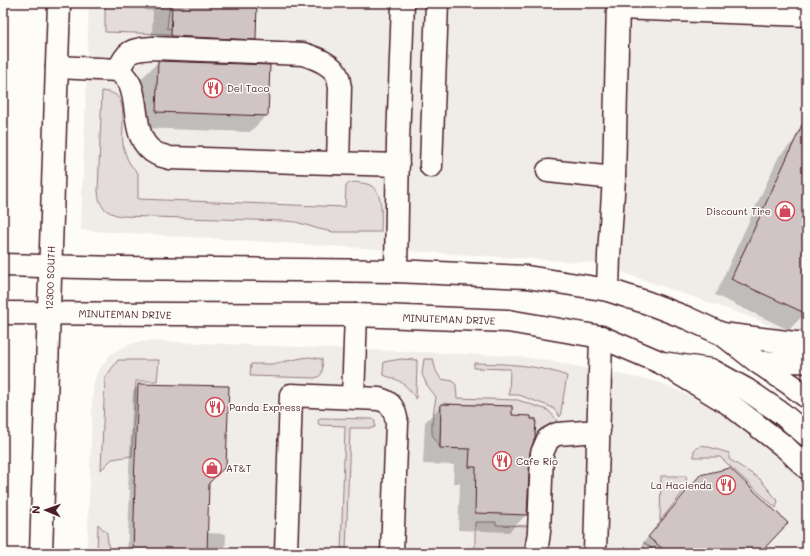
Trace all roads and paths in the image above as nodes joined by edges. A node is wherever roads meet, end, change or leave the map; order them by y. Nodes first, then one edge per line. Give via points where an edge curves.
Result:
1 (59, 3) edge
2 (403, 3) edge
3 (437, 3) edge
4 (618, 5) edge
5 (807, 15) edge
6 (57, 67) junction
7 (118, 70) junction
8 (338, 163) junction
9 (398, 165) junction
10 (431, 166) dead end
11 (548, 171) dead end
12 (614, 178) junction
13 (3, 265) edge
14 (51, 266) junction
15 (396, 271) junction
16 (608, 290) junction
17 (49, 312) junction
18 (3, 313) edge
19 (356, 315) junction
20 (722, 334) junction
21 (601, 337) junction
22 (807, 343) edge
23 (807, 362) edge
24 (662, 363) junction
25 (759, 363) junction
26 (353, 397) junction
27 (807, 397) edge
28 (599, 431) junction
29 (807, 435) edge
30 (807, 468) edge
31 (41, 553) edge
32 (286, 553) edge
33 (392, 553) edge
34 (536, 553) edge
35 (595, 553) edge

1 - 6 main road, 12300 SOUTH
2 - 9 main road
3 - 10 main road
4 - 5 main road
4 - 12 main road
6 - 7 main road
6 - 14 main road, 12300 SOUTH
7 - 8 main road via 131,86 140,133 147,146 157,154 169,158
7 - 8 main road via 126,55 132,51 146,49 303,54 316,58 332,69 338,77
8 - 9 main road
9 - 15 main road
11 - 12 main road
12 - 16 main road
13 - 14 main road
14 - 15 main road
14 - 17 main road, 12300 SOUTH
15 - 16 main road via 526,277
16 - 20 main road via 654,305
17 - 18 main road, MINUTEMAN DRIVE
17 - 19 main road, MINUTEMAN DRIVE
17 - 31 main road, 12300 SOUTH
19 - 21 main road, MINUTEMAN DRIVE via 508,321
19 - 26 main road
20 - 22 main road
20 - 25 main road
21 - 24 main road, MINUTEMAN DRIVE
21 - 28 main road
23 - 25 main road
24 - 29 main road via 711,370 781,413
24 - 30 main road, MINUTEMAN DRIVE via 728,403 785,447
25 - 27 main road
26 - 32 main road via 292,395
26 - 33 main road via 387,401 396,415
28 - 34 main road via 557,434 548,439 542,453
28 - 35 main road

